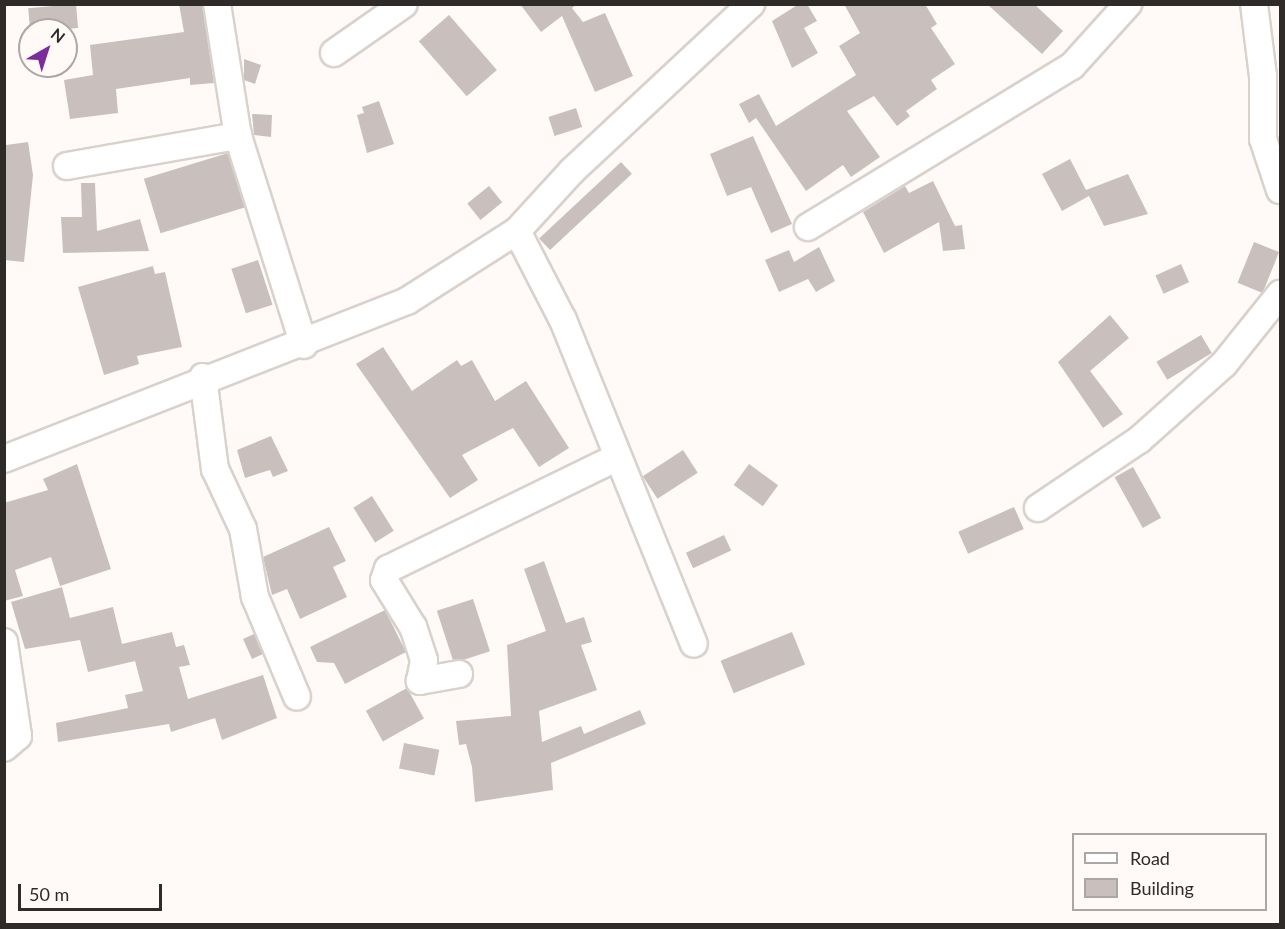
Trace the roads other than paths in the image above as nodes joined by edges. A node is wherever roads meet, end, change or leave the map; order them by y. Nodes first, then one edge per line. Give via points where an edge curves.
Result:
1 (217, 4) edge
2 (404, 4) edge
3 (751, 4) edge
4 (1128, 4) edge
5 (1254, 4) edge
6 (334, 52) dead end
7 (238, 135) junction
8 (67, 166) dead end
9 (1281, 190) edge
10 (808, 227) dead end
11 (517, 231) junction
12 (1281, 294) edge
13 (304, 345) junction
14 (203, 378) junction
15 (616, 458) junction
16 (4, 459) edge
17 (1038, 508) dead end
18 (4, 642) edge
19 (694, 644) dead end
20 (459, 674) dead end
21 (297, 697) dead end
22 (4, 748) edge

1 - 7 street
2 - 6 street
3 - 11 street via 572,171
4 - 10 street via 1072,66
5 - 9 street via 1263,76 1263,139
7 - 8 street
7 - 13 street
11 - 13 street via 407,301
11 - 15 street via 563,320
12 - 17 street via 1224,364 1139,440
13 - 14 street
14 - 16 street via 52,444
14 - 21 street via 215,469 243,529 255,597
15 - 19 street
15 - 20 street via 388,569 384,580 413,627 424,660 420,681
18 - 22 street via 18,736

